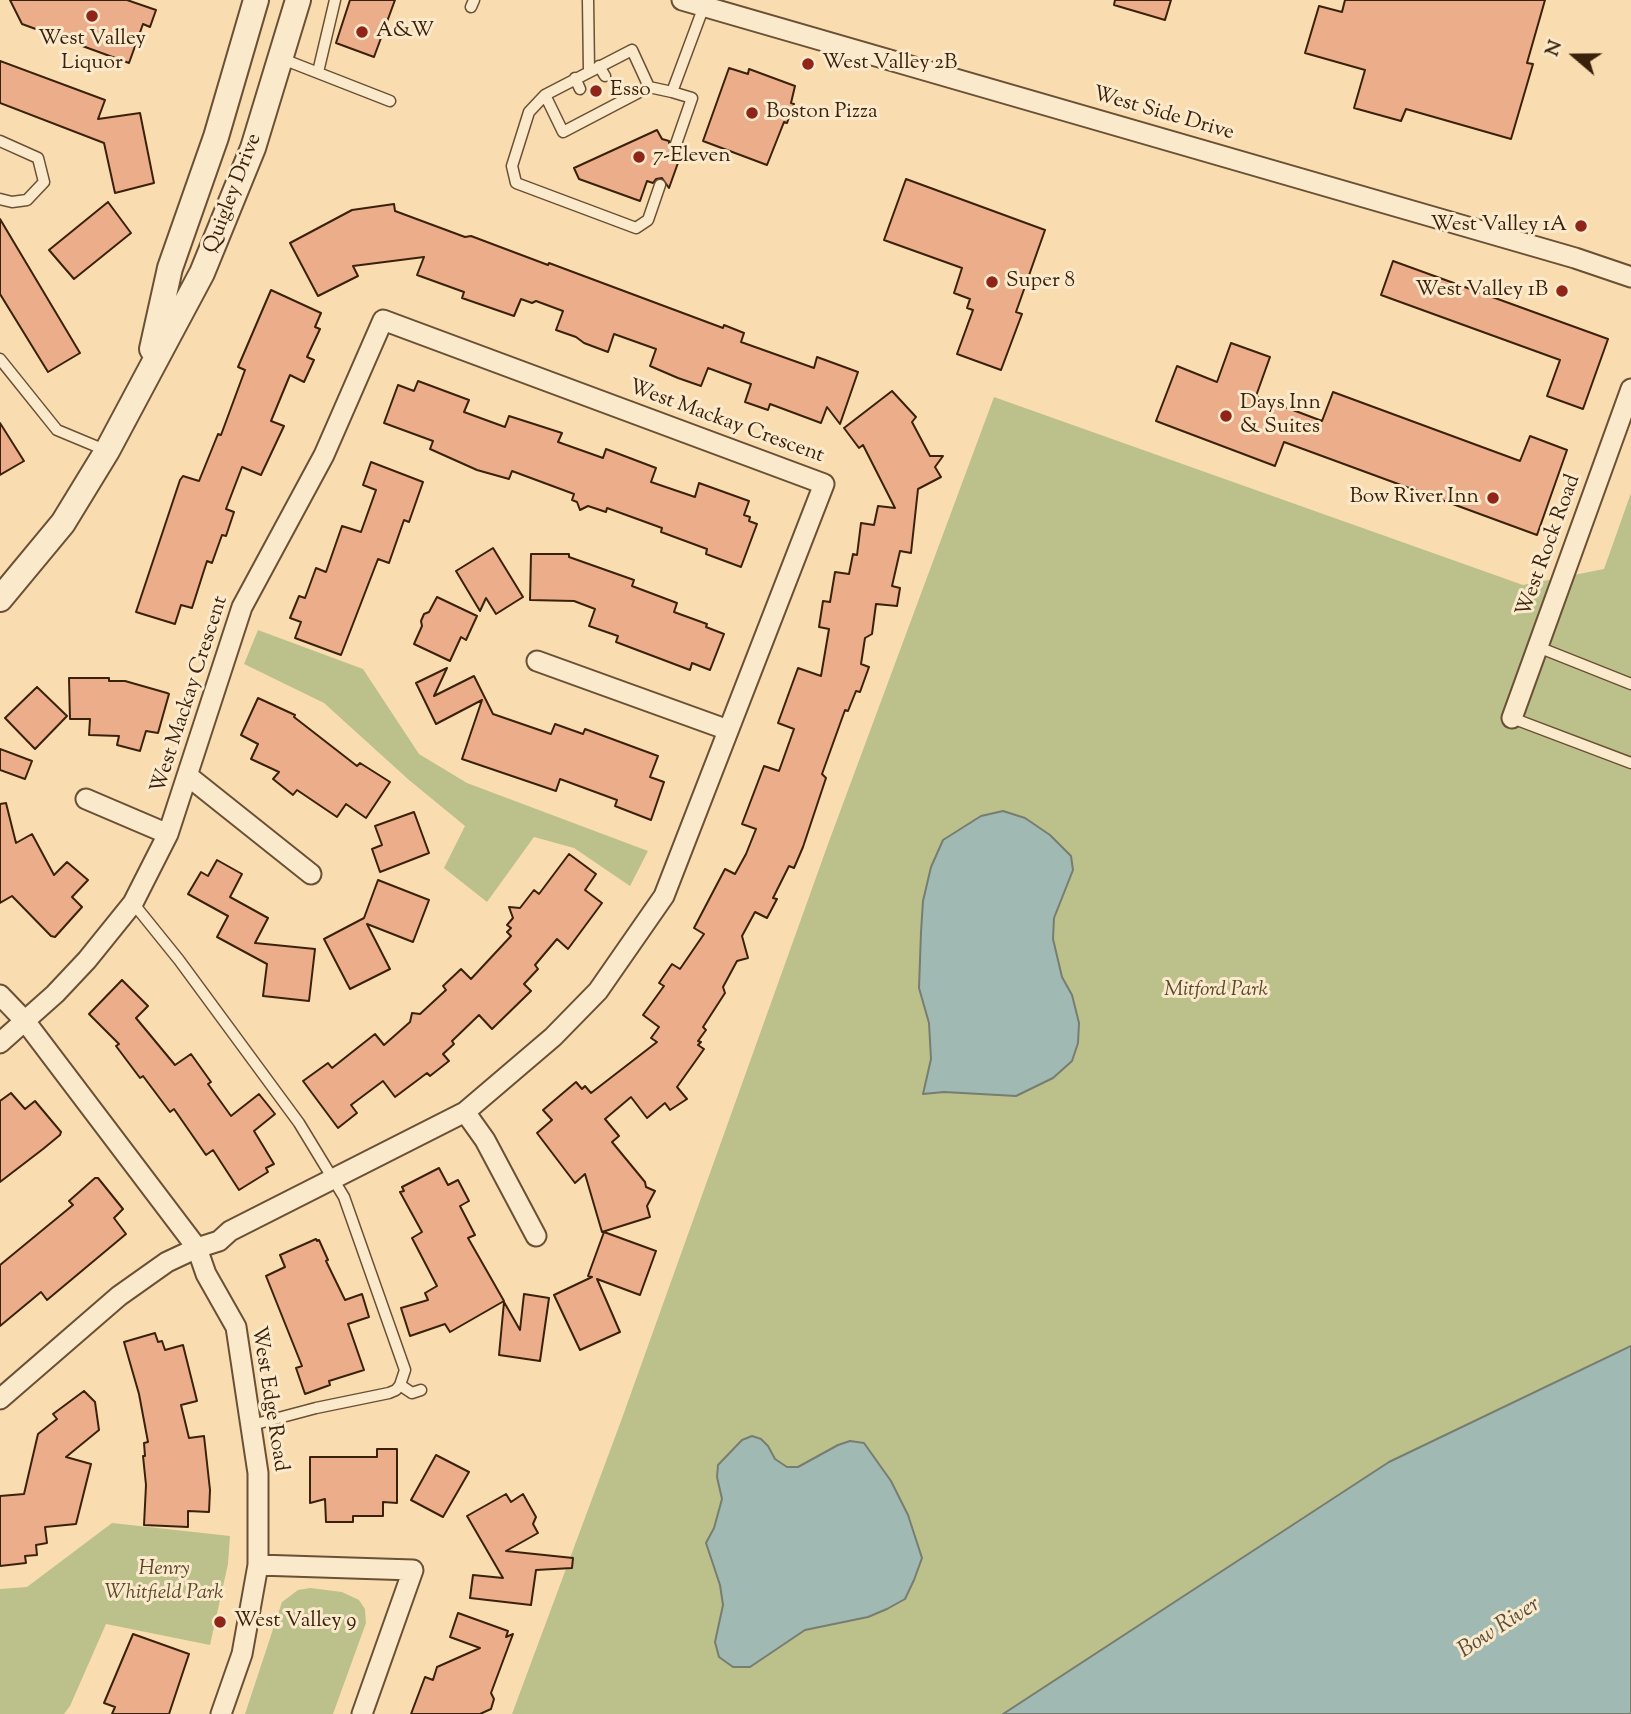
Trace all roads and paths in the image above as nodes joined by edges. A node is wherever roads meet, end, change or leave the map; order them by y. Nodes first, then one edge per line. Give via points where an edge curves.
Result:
1 (256, 0) edge
2 (298, 0) edge
3 (335, 0) edge
4 (588, 0) edge
5 (682, 0) edge
6 (704, 6) junction
7 (280, 58) junction
8 (594, 68) junction
9 (318, 72) junction
10 (605, 76) dead end
11 (575, 78) junction
12 (649, 87) junction
13 (580, 89) dead end
14 (672, 92) junction
15 (545, 94) junction
16 (390, 101) dead end
17 (588, 106) dead end
18 (592, 116) junction
19 (0, 141) edge
20 (676, 144) dead end
21 (660, 185) dead end
22 (0, 199) edge
23 (1631, 278) edge
24 (0, 359) edge
25 (146, 377) junction
26 (1631, 389) edge
27 (107, 451) junction
28 (0, 599) edge
29 (1538, 647) junction
30 (537, 661) dead end
31 (1631, 684) edge
32 (1512, 718) joint
33 (728, 730) junction
34 (1631, 763) edge
35 (188, 776) junction
36 (86, 799) dead end
37 (168, 834) junction
38 (311, 874) dead end
39 (133, 904) junction
40 (0, 995) edge
41 (25, 1021) junction
42 (0, 1042) edge
43 (466, 1112) junction
44 (334, 1180) junction
45 (536, 1237) dead end
46 (197, 1248) junction
47 (400, 1385) junction
48 (421, 1391) dead end
49 (0, 1399) edge
50 (252, 1425) junction
51 (258, 1565) junction
52 (221, 1714) edge
53 (362, 1714) edge

1 - 25 street, Quigley Drive via 216,137 170,268
2 - 7 street, Quigley Drive
3 - 9 lane
4 - 8 lane
5 - 6 street, West Side Drive
6 - 14 lane
6 - 23 street, West Side Drive
7 - 9 lane
7 - 25 street, Quigley Drive via 229,213
8 - 10 lane
8 - 11 lane
8 - 12 lane via 632,50
9 - 16 lane
11 - 13 lane
11 - 15 lane
12 - 14 lane
12 - 18 lane via 615,98
14 - 20 lane via 692,98
15 - 18 lane via 563,132
15 - 21 lane via 529,112 512,166 516,183 636,228 648,220
17 - 18 lane
19 - 22 lane via 38,158 44,182 27,200
24 - 27 lane via 57,430
25 - 27 street, Quigley Drive
26 - 29 street, West Rock Road
27 - 28 street, Quigley Drive via 63,523
29 - 31 lane
29 - 32 street, West Rock Road
30 - 33 street
32 - 34 lane
33 - 35 street, West Mackay Crescent via 824,484 383,320 324,455 242,607
33 - 43 street, West Mackay Crescent via 664,895 639,934 598,991 553,1037
35 - 37 street, West Mackay Crescent
35 - 38 street
36 - 37 street
37 - 39 street, West Mackay Crescent
39 - 41 street, West Mackay Crescent via 87,960
39 - 44 lane via 299,1123
40 - 41 street, West Edge Road
41 - 42 street, West Mackay Crescent
41 - 46 street, West Edge Road
43 - 44 street, West Mackay Crescent
43 - 45 street
44 - 46 street, West Mackay Crescent via 230,1231 219,1241
44 - 47 lane via 364,1250 405,1370
46 - 49 street, West Mackay Crescent via 167,1262 119,1296
46 - 50 street, West Edge Road via 236,1327
47 - 48 lane
47 - 50 lane via 389,1393
50 - 51 street, West Edge Road via 258,1473
51 - 52 street, West Edge Road via 242,1654
51 - 53 street via 413,1570

